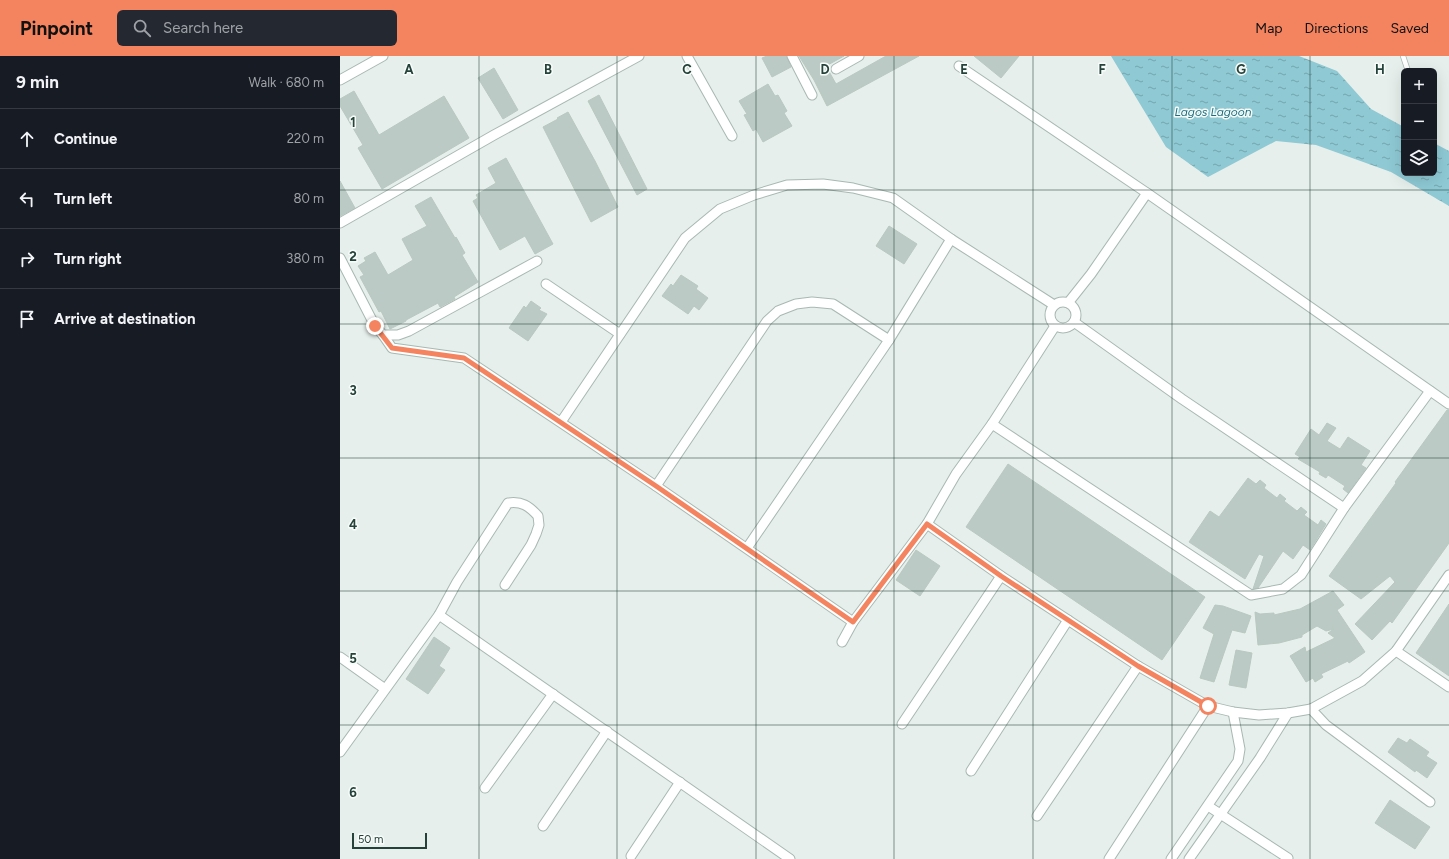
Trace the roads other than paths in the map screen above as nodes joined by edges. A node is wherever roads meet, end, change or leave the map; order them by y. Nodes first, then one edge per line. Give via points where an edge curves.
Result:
1 (383, 56) edge
2 (639, 56) edge
3 (687, 56) edge
4 (792, 56) edge
5 (859, 56) edge
6 (1403, 56) edge
7 (959, 66) dead end
8 (1407, 68) edge
9 (836, 69) dead end
10 (340, 80) edge
11 (812, 95) dead end
12 (732, 136) dead end
13 (1147, 193) junction
14 (340, 223) edge
15 (951, 239) junction
16 (340, 258) edge
17 (537, 261) dead end
18 (546, 284) dead end
19 (1068, 303) junction
20 (1054, 305) junction
21 (1074, 322) junction
22 (1055, 326) junction
23 (620, 334) junction
24 (383, 335) junction
25 (889, 340) junction
26 (1430, 391) junction
27 (1449, 404) edge
28 (561, 422) junction
29 (992, 424) junction
30 (656, 486) junction
31 (1344, 508) junction
32 (927, 524) junction
33 (747, 548) junction
34 (1449, 575) edge
35 (1001, 576) junction
36 (505, 585) dead end
37 (439, 615) junction
38 (1068, 620) junction
39 (853, 622) junction
40 (842, 642) dead end
41 (1396, 651) junction
42 (340, 657) edge
43 (1138, 666) junction
44 (1449, 687) edge
45 (385, 689) junction
46 (553, 694) junction
47 (1208, 706) junction
48 (1312, 709) junction
49 (1233, 712) junction
50 (1288, 713) junction
51 (902, 724) dead end
52 (606, 731) junction
53 (340, 752) edge
54 (971, 771) dead end
55 (680, 782) junction
56 (485, 788) dead end
57 (1430, 802) dead end
58 (1208, 806) junction
59 (1220, 814) junction
60 (1037, 816) dead end
61 (543, 826) dead end
62 (631, 856) dead end
63 (1288, 858) dead end
64 (790, 859) edge
65 (1109, 859) edge
66 (1171, 859) edge
67 (1189, 859) edge

1 - 10 street
2 - 14 street
3 - 12 street
4 - 11 street
5 - 9 street
6 - 8 lane
7 - 13 street
13 - 19 street
13 - 26 street
15 - 20 street
15 - 23 street via 893,198 823,184 787,185 720,209 685,238
15 - 25 street
16 - 24 street via 375,326
17 - 24 street via 409,331 398,335
18 - 23 street
19 - 20 street
19 - 21 street via 1075,311
20 - 22 street via 1050,318
21 - 22 street via 1070,326
21 - 31 street via 1182,399
22 - 29 street
23 - 28 street
24 - 28 street via 392,348 464,358
25 - 30 street via 833,304 796,304 778,311 767,321
25 - 33 street
26 - 27 street
26 - 31 street
28 - 30 street
29 - 31 street via 1251,595 1283,590 1301,575
29 - 32 street via 956,474
30 - 33 street
32 - 35 street
32 - 39 street
33 - 39 street
34 - 41 street
35 - 38 street
35 - 51 street
36 - 37 street via 530,545 539,525 538,516 530,508 517,502 508,503
37 - 45 street
37 - 46 street
38 - 43 street
38 - 54 street
39 - 40 street
41 - 44 street
41 - 48 street via 1362,681
42 - 45 street
43 - 47 street
43 - 60 street
45 - 53 street
46 - 52 street
46 - 56 street
47 - 49 street
47 - 65 street
48 - 50 street
48 - 57 street via 1326,725
49 - 50 street via 1259,715
49 - 58 street via 1240,748 1238,760
50 - 59 street
52 - 55 street
52 - 61 street
55 - 62 street
55 - 64 street
58 - 59 street
58 - 66 street
59 - 63 street
59 - 67 street

